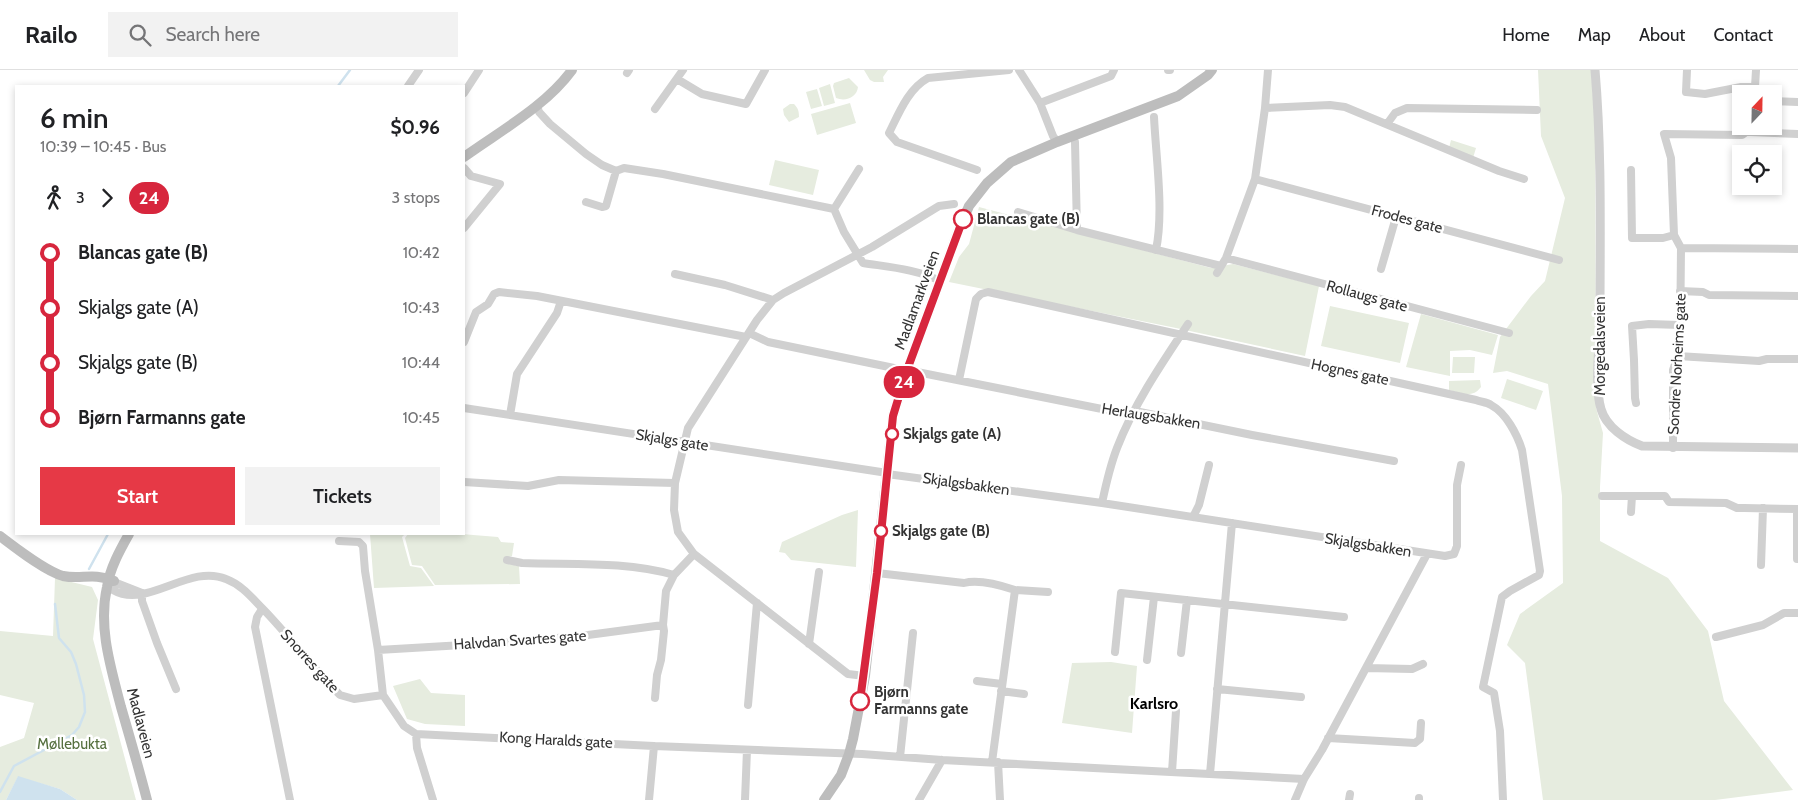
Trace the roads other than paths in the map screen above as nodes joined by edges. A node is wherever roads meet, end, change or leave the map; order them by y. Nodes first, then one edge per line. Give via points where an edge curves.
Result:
1 (419, 70) edge
2 (479, 70) edge
3 (572, 70) edge
4 (683, 70) edge
5 (765, 70) edge
6 (1008, 70) edge
7 (1019, 70) edge
8 (1114, 70) edge
9 (1212, 70) edge
10 (1268, 70) edge
11 (1595, 70) edge
12 (1687, 70) edge
13 (1756, 70) edge
14 (677, 79) junction
15 (409, 85) edge
16 (465, 91) edge
17 (1782, 101) edge
18 (1798, 102) edge
19 (1040, 103) junction
20 (537, 105) junction
21 (1265, 108) junction
22 (655, 109) dead end
23 (1537, 110) dead end
24 (1154, 117) dead end
25 (1387, 124) junction
26 (1798, 134) edge
27 (1057, 142) junction
28 (1076, 142) dead end
29 (465, 156) edge
30 (465, 169) edge
31 (858, 169) dead end
32 (977, 170) dead end
33 (1631, 170) dead end
34 (616, 171) junction
35 (1255, 179) junction
36 (1524, 179) dead end
37 (586, 202) dead end
38 (954, 204) dead end
39 (834, 209) junction
40 (1018, 212) dead end
41 (1396, 217) junction
42 (465, 227) edge
43 (1077, 230) junction
44 (1674, 235) junction
45 (1681, 248) junction
46 (1798, 249) edge
47 (1156, 250) junction
48 (856, 254) junction
49 (1226, 258) junction
50 (1560, 260) dead end
51 (1381, 269) dead end
52 (675, 274) dead end
53 (940, 281) junction
54 (1680, 291) junction
55 (1798, 296) edge
56 (773, 300) junction
57 (561, 301) junction
58 (1188, 324) dead end
59 (1680, 324) junction
60 (1509, 333) dead end
61 (747, 335) junction
62 (1181, 335) junction
63 (465, 339) edge
64 (1678, 356) junction
65 (1798, 359) edge
66 (894, 368) dead end
67 (907, 370) junction
68 (959, 380) junction
69 (1636, 403) dead end
70 (465, 408) edge
71 (1134, 413) junction
72 (510, 416) junction
73 (684, 442) junction
74 (1673, 448) junction
75 (1798, 448) edge
76 (1394, 461) dead end
77 (1461, 465) dead end
78 (1209, 466) dead end
79 (884, 473) junction
80 (465, 482) edge
81 (675, 483) junction
82 (1602, 496) dead end
83 (1632, 496) junction
84 (1102, 503) junction
85 (1762, 508) junction
86 (1797, 509) edge
87 (1631, 512) dead end
88 (1193, 518) junction
89 (1232, 523) junction
90 (128, 535) edge
91 (134, 535) edge
92 (0, 536) edge
93 (339, 541) dead end
94 (694, 554) junction
95 (1427, 554) junction
96 (1797, 559) dead end
97 (507, 560) dead end
98 (1761, 565) dead end
99 (820, 572) dead end
100 (877, 573) junction
101 (674, 575) junction
102 (110, 585) junction
103 (1015, 590) junction
104 (1048, 592) dead end
105 (142, 593) junction
106 (1154, 597) junction
107 (1187, 600) junction
108 (757, 603) junction
109 (1226, 605) junction
110 (262, 609) junction
111 (1798, 613) edge
112 (1344, 617) dead end
113 (662, 625) junction
114 (913, 633) dead end
115 (1716, 637) dead end
116 (810, 644) junction
117 (378, 650) junction
118 (1115, 652) dead end
119 (1181, 653) dead end
120 (1147, 660) dead end
121 (1423, 664) dead end
122 (1366, 668) junction
123 (865, 676) junction
124 (977, 681) dead end
125 (1002, 687) junction
126 (176, 689) dead end
127 (1217, 690) junction
128 (1024, 694) dead end
129 (383, 695) junction
130 (1301, 697) dead end
131 (656, 698) dead end
132 (748, 704) dead end
133 (1176, 711) dead end
134 (1421, 723) dead end
135 (416, 734) junction
136 (1328, 738) junction
137 (654, 746) junction
138 (747, 750) junction
139 (849, 754) junction
140 (900, 757) junction
141 (942, 760) junction
142 (995, 762) junction
143 (1172, 772) junction
144 (1210, 774) junction
145 (1304, 779) junction
146 (148, 800) edge
147 (290, 800) edge
148 (433, 800) edge
149 (648, 800) edge
150 (745, 800) edge
151 (824, 800) edge
152 (919, 800) edge
153 (1000, 800) edge
154 (1295, 800) edge
155 (1503, 800) edge

1 - 15 street
2 - 16 street
3 - 20 main road via 562,84
4 - 14 street
5 - 14 street via 746,104 702,94
6 - 32 street via 928,78 913,89 889,133 897,142
7 - 19 street
8 - 19 street via 1112,76
9 - 27 main road, Madlamarkveien via 1178,96
10 - 21 street
11 - 74 street, Morgedalsveien via 1600,313 1598,397 1603,416 1618,433 1642,446
12 - 13 street via 1686,92 1705,94 1755,87
14 - 22 street
17 - 18 street
19 - 27 street
20 - 29 main road
20 - 34 street via 550,124 602,165
21 - 25 street via 1338,106
21 - 35 street
23 - 25 street via 1407,108 1395,113
24 - 47 street via 1159,211
25 - 36 street
26 - 44 street, Sondre Norheims gate via 1664,134 1671,158
27 - 53 main road, Madlamarkveien via 1011,162 976,196 969,206
28 - 43 street
30 - 42 street via 471,176 500,184
31 - 39 street
33 - 44 street via 1632,238
34 - 37 street via 606,206 602,208
34 - 39 street via 624,168 676,176
35 - 41 street, Frodes gate
35 - 49 street
38 - 48 street via 939,206 901,231
39 - 48 street
40 - 43 street
41 - 50 street, Frodes gate
41 - 51 street
43 - 47 street
44 - 45 street, Sondre Norheims gate
45 - 46 street
45 - 54 street, Sondre Norheims gate
47 - 49 street via 1219,269
48 - 53 street via 863,262
48 - 56 street
49 - 60 street, Rollaugs gate
52 - 56 street
53 - 67 main road, Madlamarkveien
54 - 55 street
54 - 59 street, Sondre Norheims gate
56 - 61 street
57 - 61 street
57 - 63 street via 496,292 474,316
57 - 72 street via 517,374
58 - 62 street
59 - 64 street, Sondre Norheims gate
59 - 69 street via 1632,326
61 - 66 street via 775,344
61 - 73 street via 688,428
62 - 68 street, Hognes gate via 988,292 976,299
62 - 71 street
62 - 155 street, Hognes gate via 1476,400 1491,404 1500,412 1522,450 1540,572 1502,597 1483,687 1494,693 1500,731
64 - 65 street via 1760,361 1767,358
64 - 74 street, Sondre Norheims gate via 1673,370
67 - 68 street, Herlaugsbakken
67 - 79 main road, Madlamarkveien via 893,416
68 - 71 street, Herlaugsbakken
70 - 72 street, Skjalgs gate
71 - 76 street, Herlaugsbakken
71 - 84 street via 1118,446
72 - 73 street, Skjalgs gate
73 - 79 street, Skjalgs gate
73 - 81 street
74 - 75 street, Morgedalsveien
77 - 95 street, Skjalgsbakken via 1457,485 1456,549 1449,556
78 - 88 street
79 - 84 street, Skjalgsbakken
79 - 100 main road, Madlamarkveien
80 - 81 street via 528,486 559,480
81 - 94 street via 674,510 678,532
82 - 83 street
83 - 85 street via 1665,496 1669,502 1726,503 1738,508
83 - 87 street
84 - 88 street, Skjalgsbakken
85 - 86 street
85 - 98 street
86 - 96 street
88 - 89 street, Skjalgsbakken
89 - 95 street, Skjalgsbakken
89 - 109 street
90 - 102 main road, Madlaveien via 114,564
91 - 102 main road, Madlaveien
92 - 102 main road via 49,570 63,576 90,576
93 - 117 street via 359,542 363,546
94 - 101 street
94 - 108 street
95 - 122 street
97 - 101 street via 625,567
99 - 116 street
100 - 103 street via 978,582
100 - 123 main road, Madlamarkveien
101 - 113 street via 666,591
102 - 105 street, Snorres gate via 120,595
102 - 146 main road, Madlaveien via 104,623 108,653
103 - 104 street
103 - 125 street
105 - 110 street, Snorres gate via 196,577 215,575 246,591
105 - 126 street via 142,601
106 - 107 street
106 - 118 street via 1121,593
106 - 120 street
107 - 109 street
107 - 119 street
108 - 116 street
108 - 132 street
109 - 112 street
109 - 127 street
110 - 129 street, Snorres gate via 340,695 354,699
110 - 147 street via 255,627
111 - 115 street via 1784,613 1764,625
113 - 117 street, Halvdan Svartes gate via 516,642
113 - 131 street
114 - 140 street
116 - 123 street via 848,674
117 - 129 street
121 - 122 street via 1412,670
122 - 136 street
123 - 139 main road, Madlamarkveien
124 - 125 street
125 - 128 street
125 - 142 street
127 - 130 street
127 - 144 street
129 - 135 street via 404,726
133 - 143 street
134 - 136 street via 1420,739 1415,743
135 - 137 street, Kong Haralds gate
135 - 148 street via 417,748
136 - 145 street
137 - 138 street, Kong Haralds gate
137 - 149 street
138 - 139 street, Kong Haralds gate
138 - 150 street
139 - 140 street, Kong Haralds gate
139 - 151 main road, Madlamarkveien via 841,775
140 - 141 street, Kong Haralds gate
141 - 142 street, Kong Haralds gate
141 - 152 street
142 - 143 street, Kong Haralds gate
142 - 153 street
143 - 144 street, Kong Haralds gate
144 - 145 street, Kong Haralds gate
145 - 154 street

